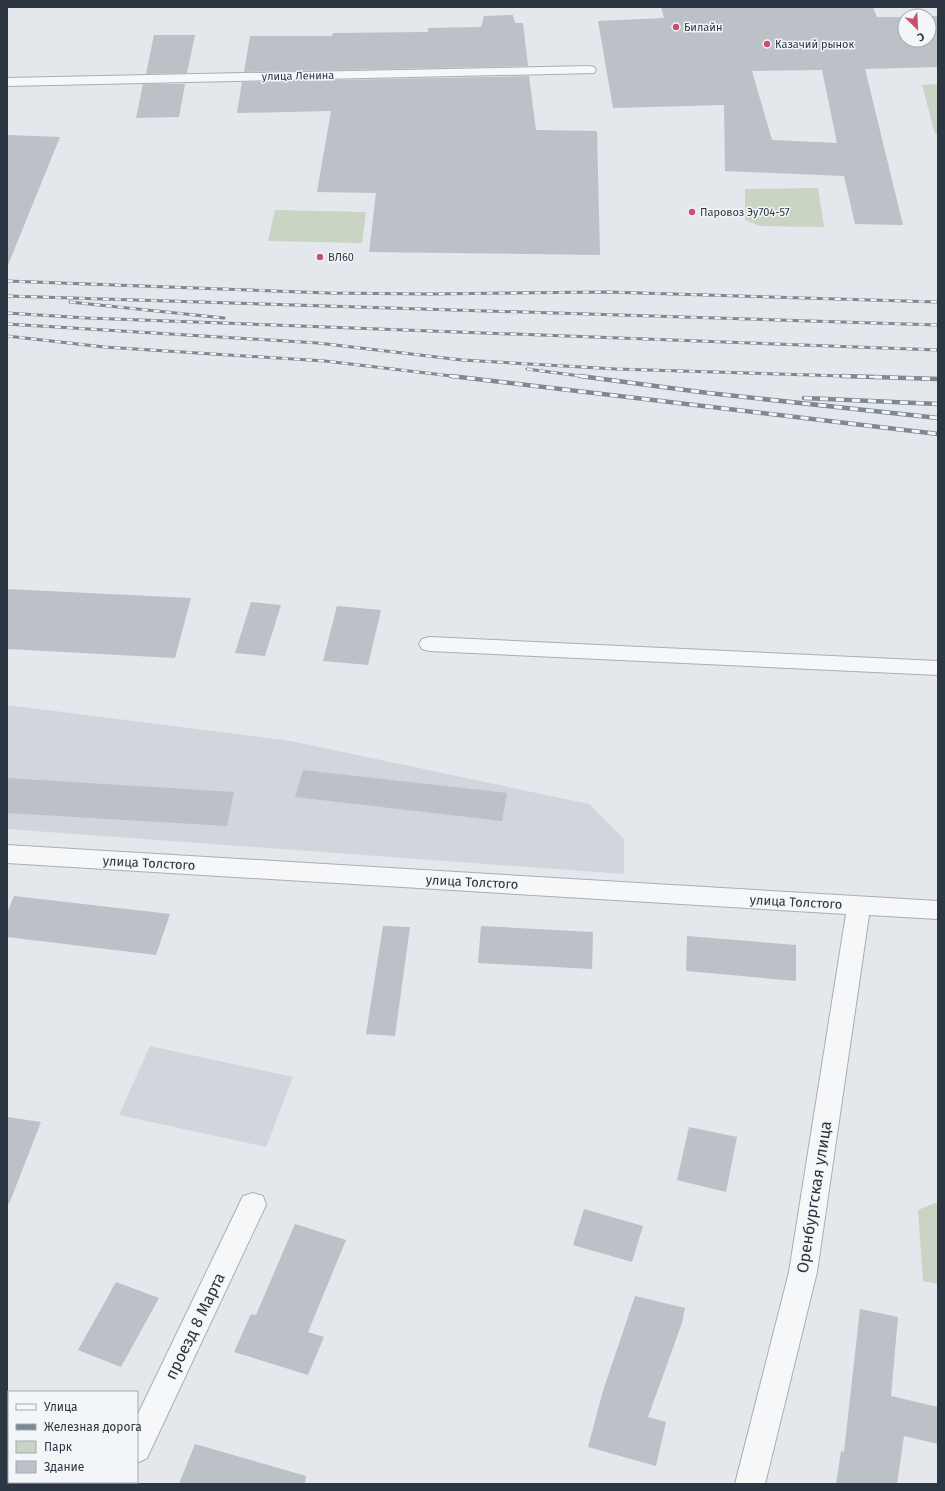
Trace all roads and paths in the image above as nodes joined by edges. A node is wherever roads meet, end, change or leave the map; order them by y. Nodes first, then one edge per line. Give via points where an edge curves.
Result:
1 (589, 70) dead end
2 (7, 82) edge
3 (430, 644) dead end
4 (938, 668) edge
5 (7, 854) edge
6 (859, 905) junction
7 (938, 910) edge
8 (253, 1205) dead end
9 (138, 1446) edge
10 (750, 1484) edge

1 - 2 street, улица Ленина
3 - 4 street
5 - 6 street, улица Толстого
6 - 7 street, улица Толстого
6 - 10 street, Оренбургская улица via 803,1272
8 - 9 street, проезд 8 Марта

